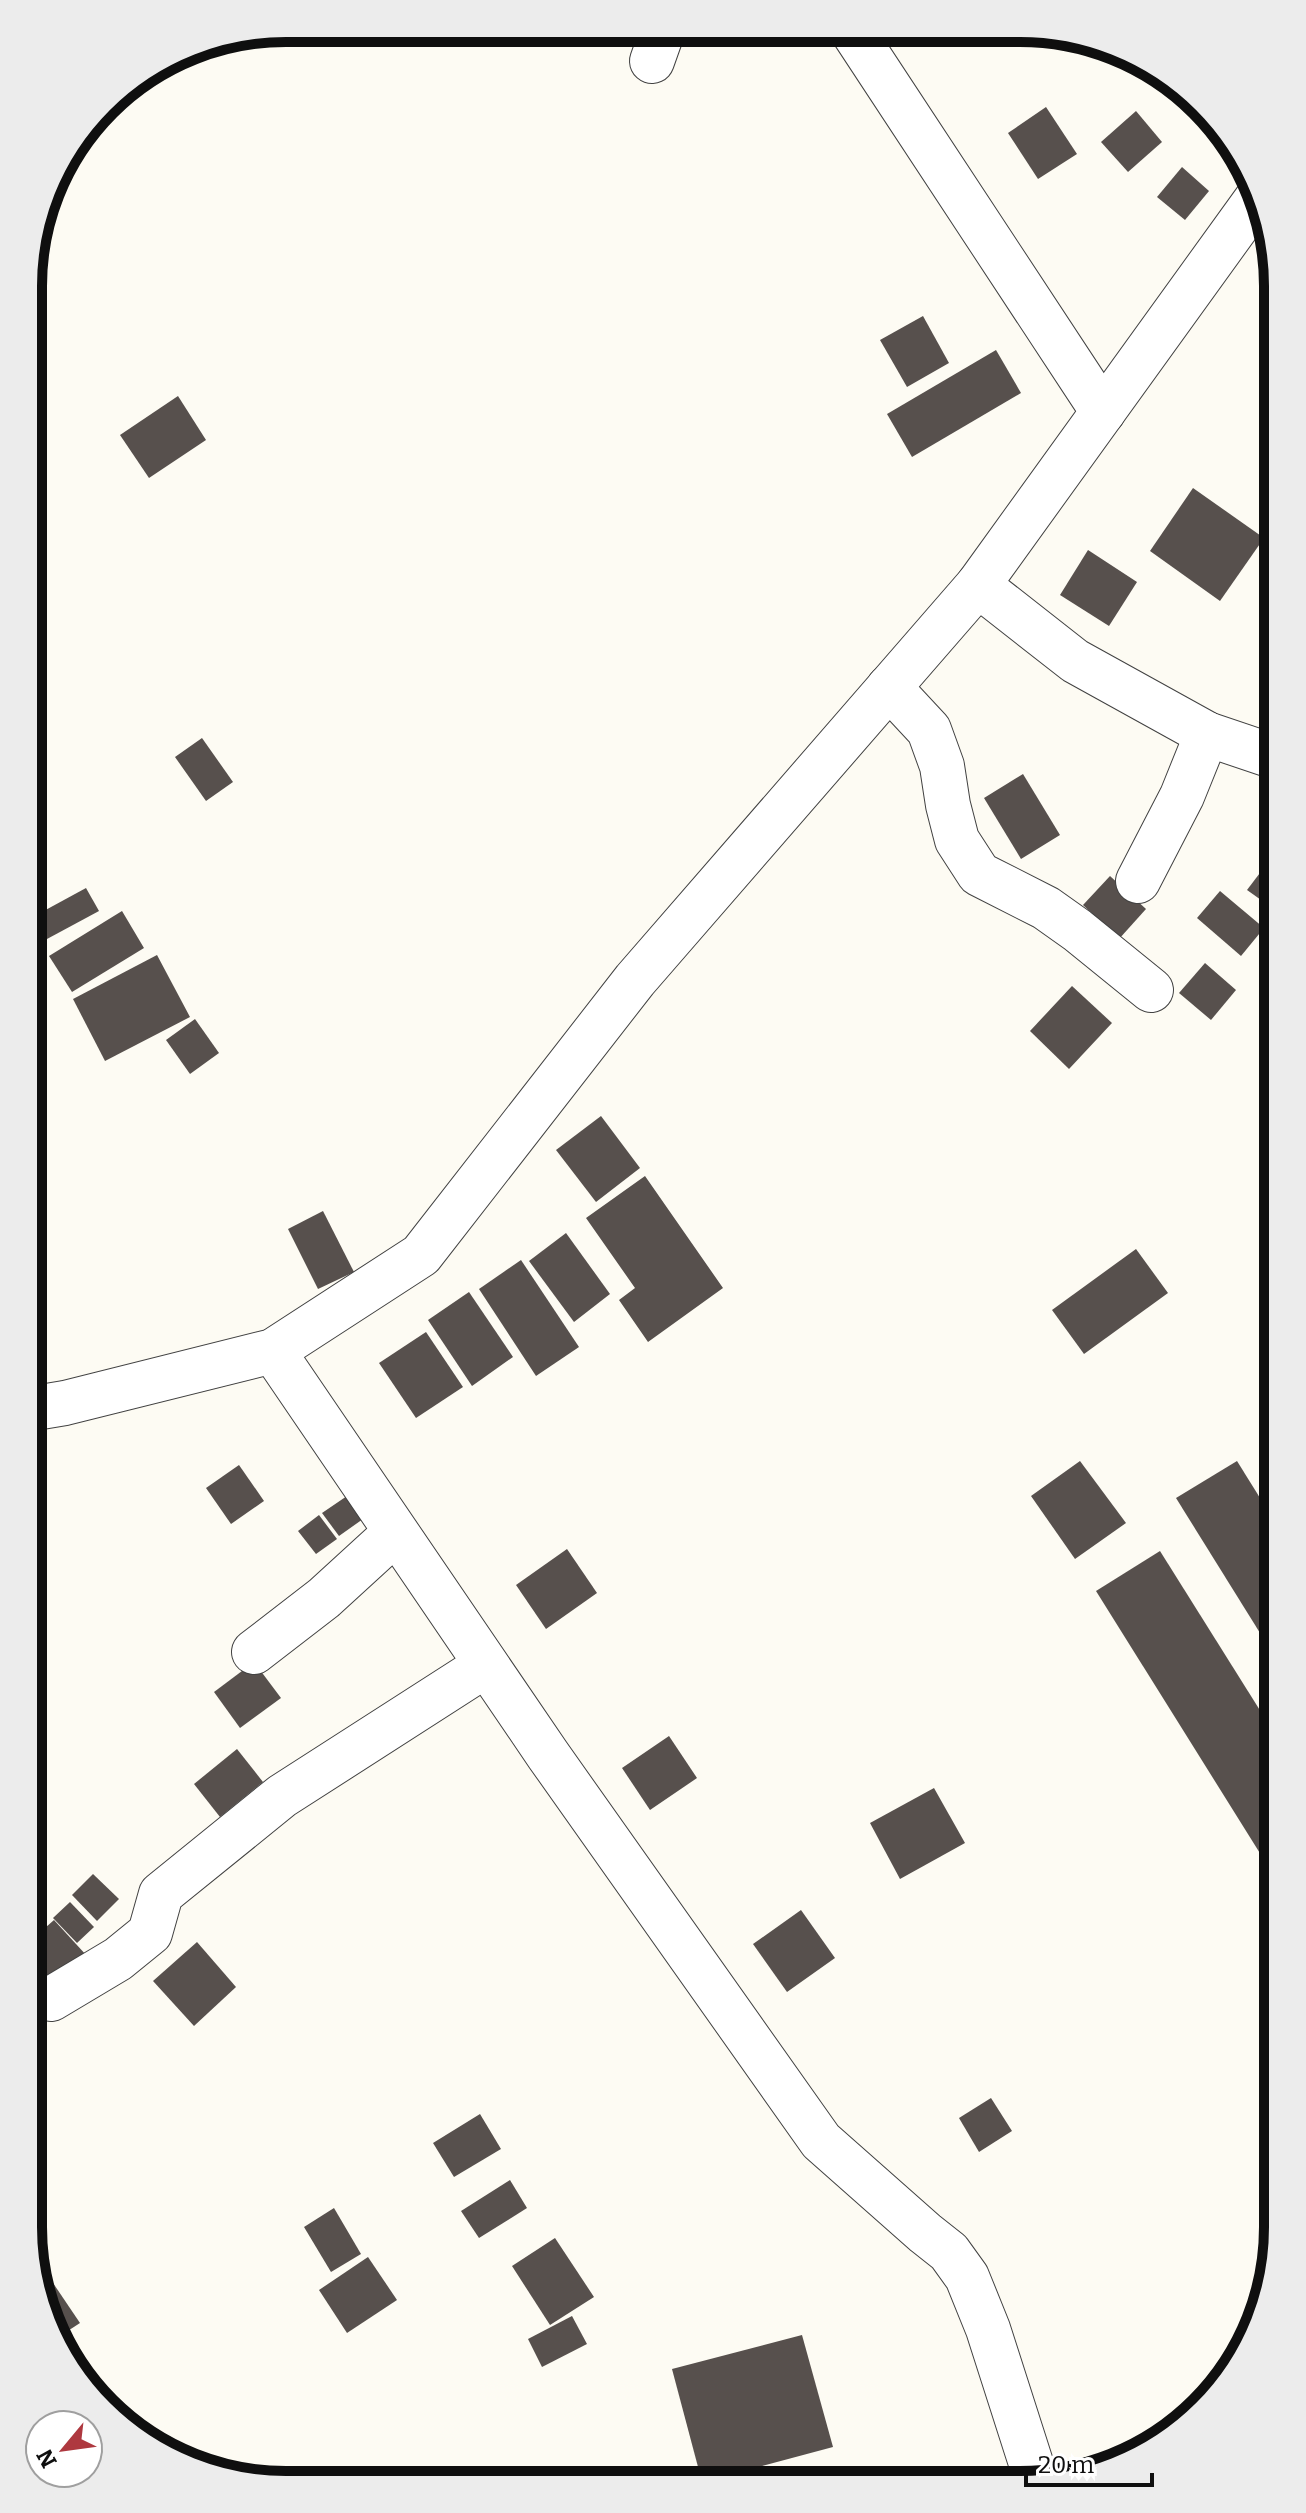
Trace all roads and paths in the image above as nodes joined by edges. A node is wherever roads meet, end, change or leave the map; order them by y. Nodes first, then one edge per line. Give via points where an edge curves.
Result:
1 (860, 42) edge
2 (1251, 208) edge
3 (1103, 412) junction
4 (978, 585) junction
5 (889, 687) junction
6 (1207, 734) junction
7 (1264, 753) edge
8 (1138, 881) dead end
9 (1151, 990) dead end
10 (273, 1351) junction
11 (42, 1407) edge
12 (395, 1533) junction
13 (254, 1652) dead end
14 (486, 1665) junction
15 (51, 1999) dead end
16 (1033, 2470) edge

1 - 3 street
2 - 3 street
3 - 4 street
4 - 5 street
4 - 6 street via 1075,661
5 - 9 street via 929,730 957,840 979,874 1046,908
5 - 10 street via 635,980 421,1255
6 - 7 street
6 - 8 street
10 - 11 street
10 - 12 street
12 - 13 street
12 - 14 street
14 - 15 street via 282,1796 161,1894 150,1933
14 - 16 street via 821,2141 949,2252 967,2277

